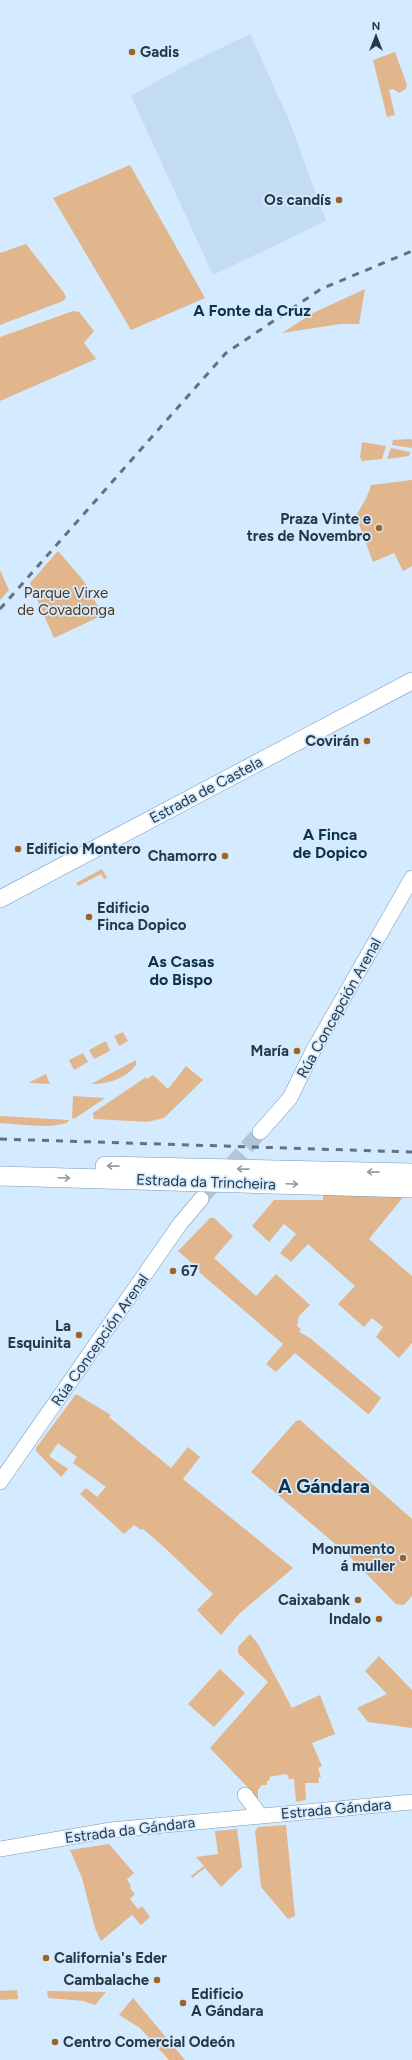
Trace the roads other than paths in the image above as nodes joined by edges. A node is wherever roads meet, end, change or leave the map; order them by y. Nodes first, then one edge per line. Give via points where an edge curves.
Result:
1 (412, 681) edge
2 (412, 878) edge
3 (0, 899) edge
4 (260, 1132) tunnel mouth
5 (4, 1172) edge
6 (412, 1173) edge
7 (42, 1186) dead end
8 (412, 1188) edge
9 (200, 1199) tunnel mouth
10 (0, 1482) edge
11 (412, 1802) edge
12 (260, 1815) junction
13 (235, 1818) junction
14 (0, 1849) edge

1 - 3 main road, Estrada de Castela
2 - 4 street, Rúa Concepción Arenal via 313,1050 290,1098
6 -> 5 highway, Estrada da Trincheira
5 - 7 highway
5 -> 8 highway, Estrada da Trincheira
9 - 10 street, Rúa Concepción Arenal
11 - 12 street, Estrada Gándara
12 - 13 street, Estrada da Gándara
12 - 13 street via 245,1795 242,1807
13 - 14 street, Estrada da Gándara via 111,1830

